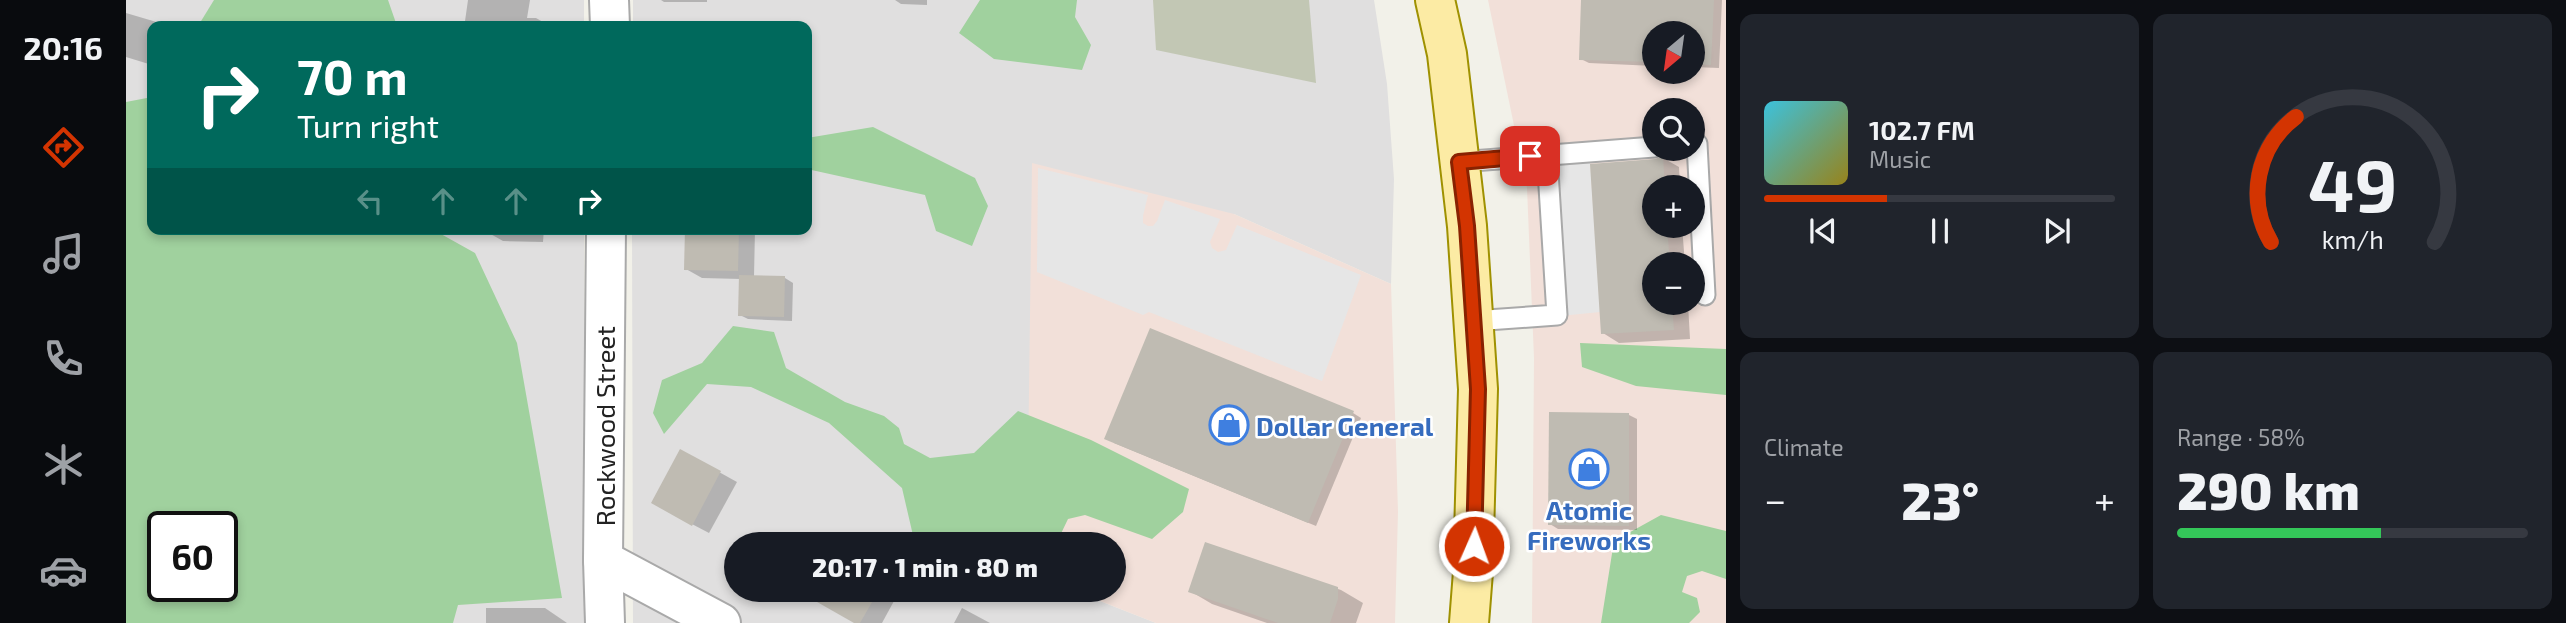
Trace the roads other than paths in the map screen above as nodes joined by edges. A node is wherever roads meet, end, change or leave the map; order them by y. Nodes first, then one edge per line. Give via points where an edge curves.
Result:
1 (609, 0) edge
2 (1435, 0) edge
3 (610, 21) edge
4 (1642, 149) edge
5 (1547, 155) junction
6 (1698, 161) edge
7 (1459, 162) junction
8 (606, 235) edge
9 (1702, 252) edge
10 (1473, 321) junction
11 (603, 560) junction
12 (605, 623) edge
13 (721, 623) edge
14 (1469, 623) edge

1 - 3 street
2 - 7 main road via 1447,54
4 - 5 lane
5 - 7 lane
5 - 10 lane via 1557,315
6 - 9 lane
7 - 10 main road
8 - 11 street, Rockwood Street
10 - 14 main road via 1478,389
11 - 12 street, Rockwood Street
11 - 13 street

